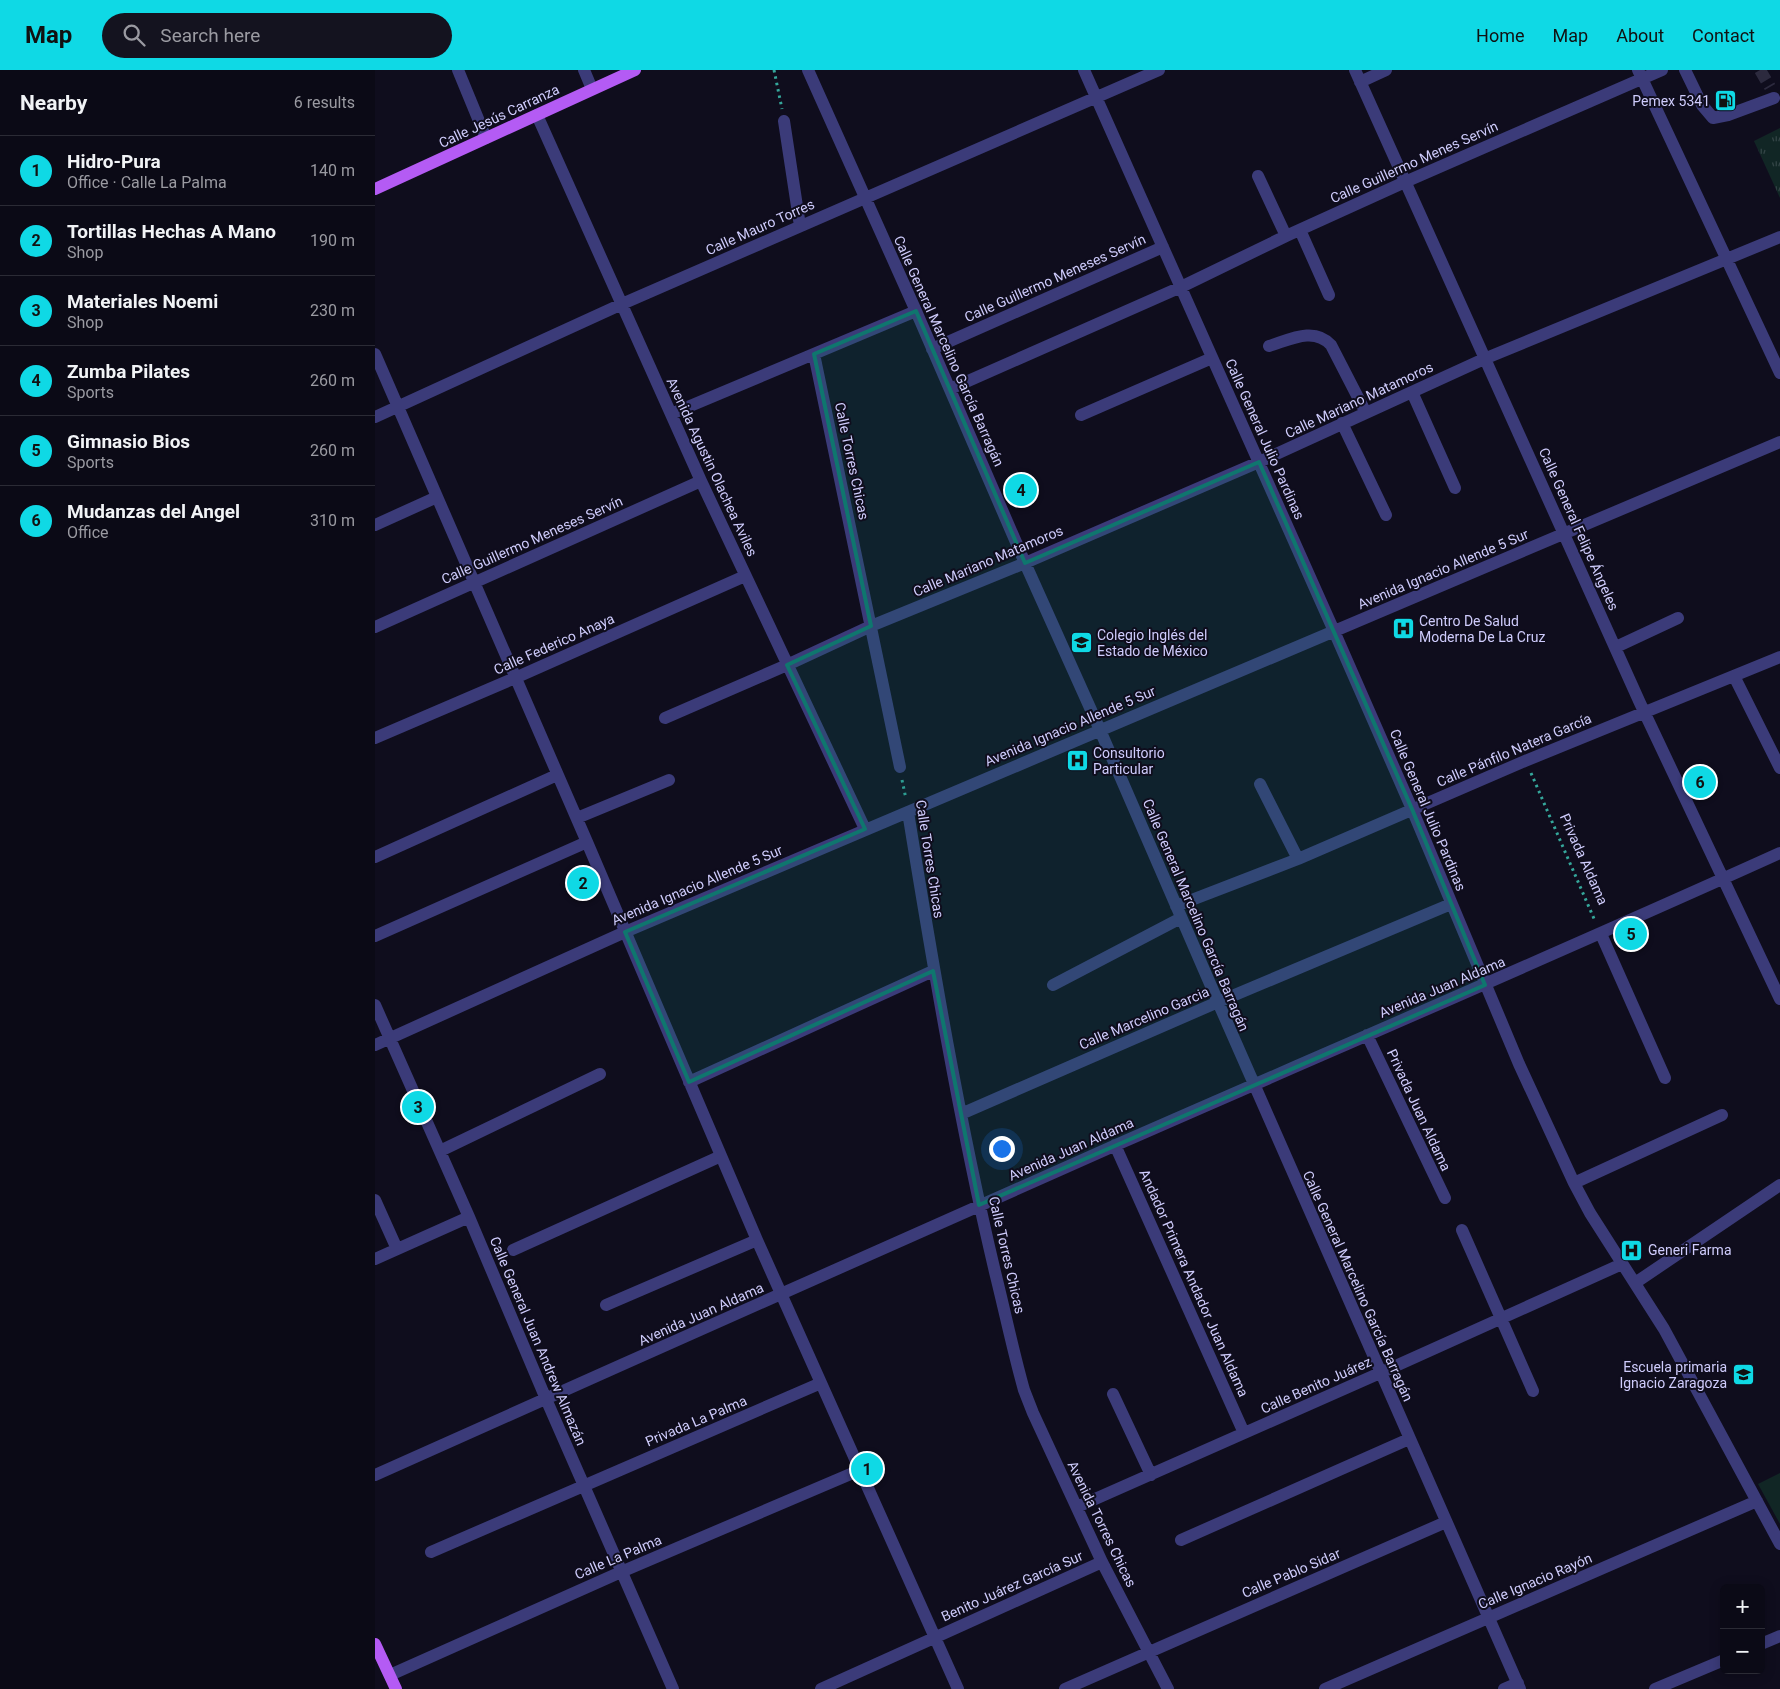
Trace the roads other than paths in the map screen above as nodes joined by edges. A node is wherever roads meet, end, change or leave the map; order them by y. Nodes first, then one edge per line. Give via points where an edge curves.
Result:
1 (458, 70) edge
2 (584, 70) edge
3 (635, 70) edge
4 (808, 70) edge
5 (1084, 70) edge
6 (1159, 70) edge
7 (1355, 70) edge
8 (1386, 70) edge
9 (1662, 70) edge
10 (1685, 70) edge
11 (1640, 74) edge
12 (1361, 82) junction
13 (592, 89) junction
14 (1775, 94) edge
15 (1097, 97) junction
16 (537, 115) junction
17 (784, 121) road end
18 (486, 138) junction
19 (1258, 176) dead end
20 (1405, 182) junction
21 (375, 189) edge
22 (865, 197) junction
23 (800, 226) junction
24 (1300, 230) junction
25 (1286, 236) junction
26 (1780, 237) edge
27 (1163, 247) junction
28 (1727, 259) junction
29 (1181, 287) junction
30 (1329, 295) dead end
31 (622, 304) junction
32 (916, 311) junction
33 (1269, 346) dead end
34 (932, 349) junction
35 (375, 354) edge
36 (814, 354) junction
37 (1212, 358) junction
38 (1484, 358) junction
39 (1780, 372) edge
40 (950, 389) junction
41 (1412, 392) junction
42 (398, 406) junction
43 (1366, 413) junction
44 (671, 414) junction
45 (1081, 415) dead end
46 (375, 417) edge
47 (1342, 423) junction
48 (1780, 442) edge
49 (1259, 462) junction
50 (701, 481) junction
51 (1455, 488) dead end
52 (437, 497) junction
53 (1386, 515) dead end
54 (375, 525) edge
55 (1565, 534) junction
56 (1025, 563) junction
57 (745, 576) junction
58 (473, 582) junction
59 (1678, 618) dead end
60 (871, 626) junction
61 (375, 627) edge
62 (1334, 631) junction
63 (1616, 647) junction
64 (1780, 656) edge
65 (787, 665) junction
66 (1734, 676) junction
67 (515, 678) junction
68 (1645, 713) junction
69 (665, 718) dead end
70 (1100, 730) junction
71 (375, 738) edge
72 (900, 767) road end
73 (1780, 768) edge
74 (557, 775) junction
75 (669, 780) dead end
76 (1260, 784) dead end
77 (1412, 809) junction
78 (908, 812) junction
79 (577, 818) junction
80 (865, 829) junction
81 (587, 842) junction
82 (1780, 853) edge
83 (375, 857) edge
84 (1298, 859) junction
85 (1724, 878) junction
86 (1451, 904) junction
87 (1179, 912) junction
88 (625, 932) junction
89 (1601, 934) junction
90 (375, 936) edge
91 (933, 971) junction
92 (1053, 985) dead end
93 (1485, 985) junction
94 (1780, 998) edge
95 (1218, 1002) junction
96 (375, 1005) edge
97 (1367, 1035) junction
98 (390, 1038) junction
99 (375, 1045) edge
100 (600, 1074) dead end
101 (1665, 1078) dead end
102 (689, 1082) junction
103 (1254, 1085) junction
104 (961, 1114) junction
105 (1723, 1116) dead end
106 (1115, 1145) junction
107 (440, 1151) junction
108 (721, 1156) junction
109 (1574, 1183) junction
110 (1780, 1185) edge
111 (1445, 1198) dead end
112 (375, 1200) edge
113 (979, 1205) junction
114 (469, 1217) junction
115 (1462, 1230) dead end
116 (757, 1240) junction
117 (397, 1249) junction
118 (513, 1250) dead end
119 (375, 1259) edge
120 (1622, 1264) junction
121 (1635, 1283) junction
122 (781, 1295) junction
123 (606, 1305) dead end
124 (1501, 1318) junction
125 (1018, 1368) joint
126 (1380, 1373) junction
127 (821, 1383) junction
128 (1533, 1390) dead end
129 (1113, 1394) dead end
130 (546, 1399) junction
131 (1244, 1433) junction
132 (1409, 1439) junction
133 (860, 1470) junction
134 (375, 1475) edge
135 (1151, 1475) junction
136 (584, 1486) junction
137 (1757, 1501) junction
138 (1077, 1507) junction
139 (1446, 1522) junction
140 (1181, 1540) dead end
141 (1780, 1544) edge
142 (431, 1552) dead end
143 (1102, 1562) junction
144 (621, 1572) junction
145 (1490, 1617) junction
146 (1780, 1636) edge
147 (935, 1638) junction
148 (1765, 1642) edge
149 (375, 1644) edge
150 (1148, 1652) junction
151 (1720, 1662) edge
152 (389, 1675) junction
153 (1091, 1684) edge
154 (1519, 1686) edge
155 (396, 1689) edge
156 (673, 1689) edge
157 (821, 1689) edge
158 (958, 1689) edge
159 (1065, 1689) edge
160 (1168, 1689) edge
161 (1325, 1689) edge
162 (1504, 1689) edge
163 (1655, 1689) edge

1 - 18 street
2 - 13 street
3 - 13 main road, Calle Jesús Carranza
4 - 22 street, Calle General Marcelino García Barragán
5 - 15 street, Calle General Julio Pardinas
6 - 15 street, Calle Mauro Torres
7 - 12 street, Calle General Felipe Ángeles
8 - 12 street
9 - 11 street, Calle Guillermo Menes Servín
10 - 14 street via 1702,105 1713,118 1728,115
11 - 20 street, Calle Guillermo Menes Servín
11 - 28 street
12 - 20 street, Calle General Felipe Ángeles
13 - 16 main road, Calle Jesús Carranza
15 - 22 street, Calle Mauro Torres
15 - 27 street, Calle General Julio Pardinas
16 - 18 main road, Calle Jesús Carranza
16 - 31 street, Avenida Agustin Olachea Aviles
17 - 23 street
18 - 21 main road, Calle Jesús Carranza
19 - 25 street
20 - 24 street, Calle Guillermo Menes Servín
20 - 38 street, Calle General Felipe Ángeles
22 - 23 street, Calle Mauro Torres
22 - 32 street, Calle General Marcelino García Barragán
23 - 31 street, Calle Mauro Torres
24 - 25 street, Calle Guillermo Menes Servín
24 - 30 street
25 - 29 street, Calle Guillermo Menes Servín
26 - 28 street, Calle Mariano Matamoros
27 - 29 street, Calle General Julio Pardinas
27 - 34 street, Calle Guillermo Meneses Servín
28 - 38 street, Calle Mariano Matamoros
28 - 39 street
29 - 37 street, Calle General Julio Pardinas
29 - 40 street, Calle Guillermo Menes Servín
31 - 42 street, Calle Mauro Torres
31 - 44 street, Avenida Agustin Olachea Aviles
32 - 34 street, Calle General Marcelino García Barragán
32 - 36 street
33 - 43 street via 1304,335 1325,339
34 - 40 street, Calle General Marcelino García Barragán
35 - 42 street
36 - 44 street
36 - 60 street, Calle Torres Chicas
37 - 45 street
37 - 49 street, Calle General Julio Pardinas
38 - 41 street, Calle Mariano Matamoros
38 - 55 street, Calle General Felipe Ángeles
40 - 56 street, Calle General Marcelino García Barragán
41 - 43 street, Calle Mariano Matamoros
41 - 51 street
42 - 46 street, Calle Mauro Torres
42 - 52 street
43 - 47 street, Calle Mariano Matamoros
44 - 50 street, Avenida Agustin Olachea Aviles
47 - 49 street, Calle Mariano Matamoros
47 - 53 street
48 - 55 street, Avenida Ignacio Allende 5 Sur
49 - 56 street, Calle Mariano Matamoros
49 - 62 street, Calle General Julio Pardinas
50 - 57 street, Avenida Agustin Olachea Aviles
50 - 58 street, Calle Guillermo Meneses Servín
52 - 54 street
52 - 58 street
55 - 62 street, Avenida Ignacio Allende 5 Sur
55 - 63 street, Calle General Felipe Ángeles
56 - 60 street, Calle Mariano Matamoros
56 - 70 street, Calle General Marcelino García Barragán
57 - 65 street, Avenida Agustin Olachea Aviles
57 - 67 street, Calle Federico Anaya
58 - 61 street, Calle Guillermo Meneses Servín
58 - 67 street
59 - 63 street
60 - 65 street, Calle Mariano Matamoros
60 - 72 street, Calle Torres Chicas
62 - 70 street, Avenida Ignacio Allende 5 Sur
62 - 77 street, Calle General Julio Pardinas
63 - 68 street, Calle General Felipe Ángeles
64 - 66 street, Calle Pánfilo Natera García
65 - 69 street, Calle Mariano Matamoros
65 - 80 street, Avenida Agustin Olachea Aviles
66 - 68 street, Calle Pánfilo Natera García
66 - 73 street
67 - 71 street, Calle Federico Anaya
67 - 74 street
68 - 77 street, Calle Pánfilo Natera García
68 - 85 street, Calle General Felipe Ángeles
70 - 78 street, Avenida Ignacio Allende 5 Sur
70 - 87 street, Calle General Marcelino García Barragán
74 - 79 street
74 - 83 street
75 - 79 street
76 - 84 street
77 - 84 street, Calle Pánfilo Natera García
77 - 86 street, Calle General Julio Pardinas
78 - 80 street, Avenida Ignacio Allende 5 Sur
78 - 91 street, Calle Torres Chicas
79 - 81 street
80 - 88 street, Avenida Ignacio Allende 5 Sur
81 - 88 street
81 - 90 street
82 - 85 street, Avenida Juan Aldama
84 - 87 street, Calle Pánfilo Natera García
85 - 89 street, Avenida Juan Aldama
85 - 94 street, Calle General Felipe Ángeles
86 - 93 street, Calle General Julio Pardinas
86 - 95 street, Calle Marcelino Garcia
87 - 92 street, Calle Pánfilo Natera García
87 - 95 street, Calle General Marcelino García Barragán
88 - 98 street, Avenida Ignacio Allende 5 Sur
88 - 102 street
89 - 93 street, Avenida Juan Aldama
89 - 101 street
91 - 102 street
91 - 104 street, Calle Torres Chicas
93 - 97 street, Avenida Juan Aldama
93 - 109 street, Calle General Julio Pardinas
95 - 103 street, Calle General Marcelino García Barragán
95 - 104 street, Calle Marcelino Garcia
96 - 98 street, Calle General Juan Andrew Almazán
97 - 103 street, Avenida Juan Aldama
97 - 111 street, Privada Juan Aldama
98 - 99 street, Avenida Ignacio Allende 5 Sur
98 - 107 street, Calle General Juan Andrew Almazán
100 - 107 street
102 - 108 street
103 - 106 street, Avenida Juan Aldama
103 - 126 street, Calle General Marcelino García Barragán
104 - 113 street, Calle Torres Chicas
105 - 109 street
106 - 113 street, Avenida Juan Aldama
106 - 131 street, Andador Primera Andador Juan Aldama
107 - 114 street, Calle General Juan Andrew Almazán
108 - 116 street
108 - 118 street
109 - 120 street, Calle General Julio Pardinas
110 - 121 street
112 - 117 street
113 - 122 street, Avenida Juan Aldama
113 - 125 street, Calle Torres Chicas
114 - 117 street
114 - 130 street, Calle General Juan Andrew Almazán
115 - 124 street
116 - 122 street
116 - 123 street
117 - 119 street
120 - 121 street, Calle General Julio Pardinas
120 - 124 street, Calle Benito Juárez
121 - 137 street, Calle General Julio Pardinas via 1664,1329
122 - 127 street
122 - 130 street, Avenida Juan Aldama
124 - 126 street, Calle Benito Juárez
124 - 128 street
125 - 138 street, Avenida Torres Chicas via 1033,1414
126 - 131 street, Calle Benito Juárez
126 - 132 street, Calle General Marcelino García Barragán
127 - 133 street
127 - 136 street, Privada La Palma
129 - 135 street
130 - 134 street, Avenida Juan Aldama
130 - 136 street, Calle General Juan Andrew Almazán
131 - 135 street, Calle Benito Juárez
132 - 139 street, Calle General Marcelino García Barragán
132 - 140 street
133 - 144 street, Calle La Palma
133 - 147 street
135 - 138 street, Calle Benito Juárez
136 - 142 street, Privada La Palma
136 - 144 street, Calle General Juan Andrew Almazán
137 - 141 street, Calle General Julio Pardinas
137 - 145 street, Calle Ignacio Rayón
138 - 143 street, Avenida Torres Chicas
139 - 145 street, Calle General Marcelino García Barragán
139 - 150 street, Calle Pablo Sidar
143 - 147 street, Benito Juárez García Sur
143 - 150 street, Avenida Torres Chicas
144 - 152 street, Calle La Palma
144 - 156 street, Calle General Juan Andrew Almazán
145 - 154 street, Calle General Marcelino García Barragán
145 - 161 street, Calle Ignacio Rayón
146 - 148 street
147 - 157 street, Benito Juárez García Sur
147 - 158 street
149 - 152 main road
150 - 153 street, Calle Pablo Sidar
150 - 160 street, Avenida Torres Chicas
151 - 163 street
152 - 155 main road
153 - 159 street, Calle Pablo Sidar
154 - 162 street

